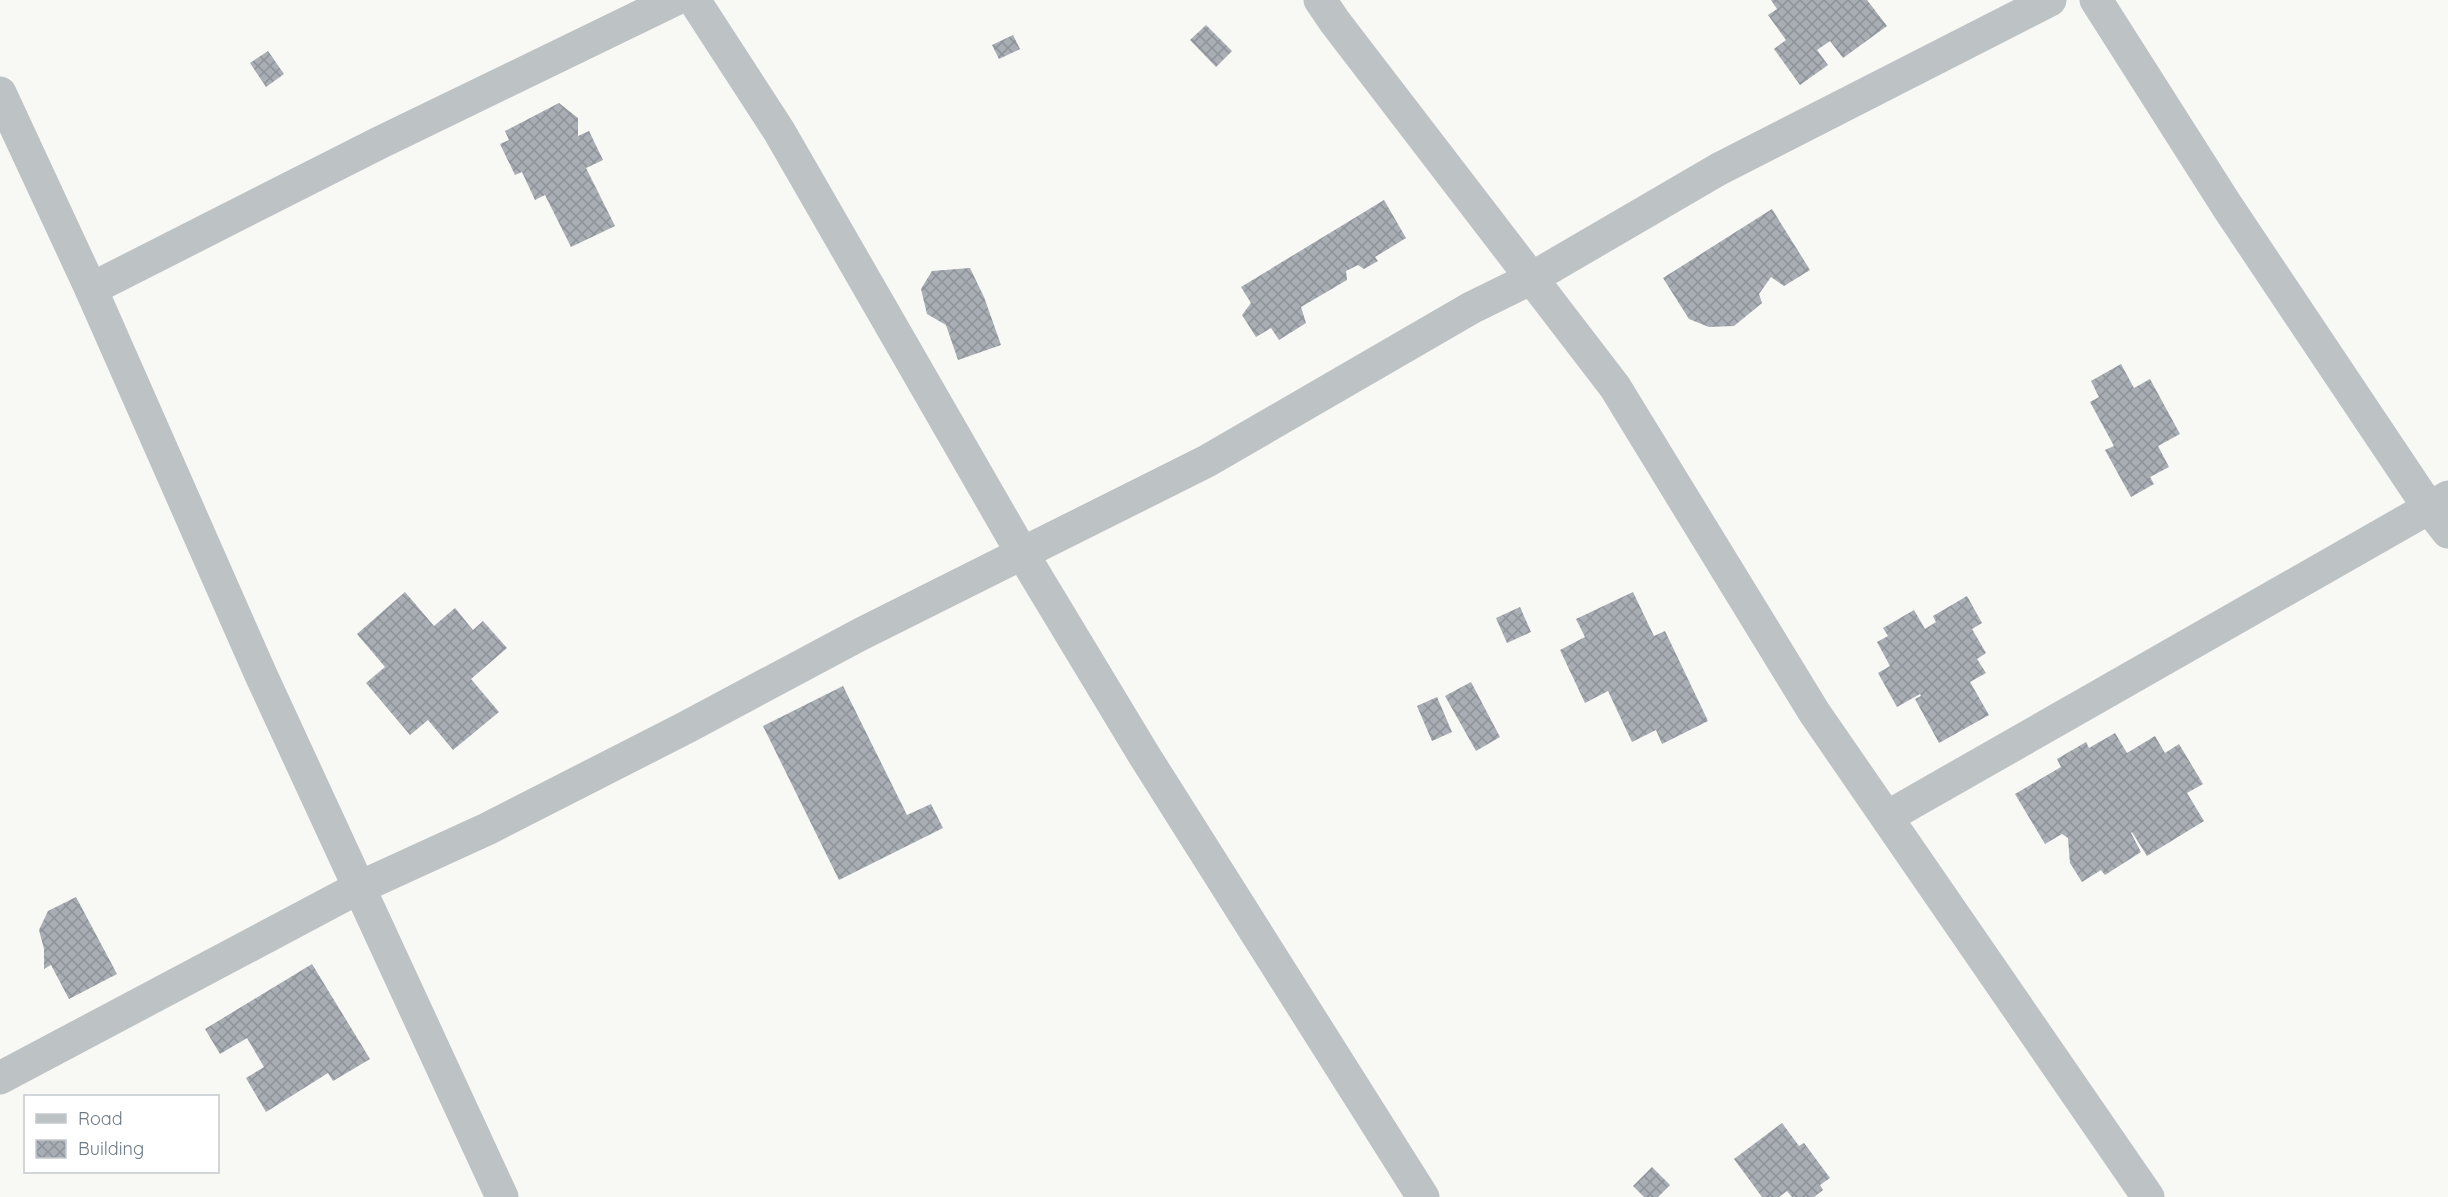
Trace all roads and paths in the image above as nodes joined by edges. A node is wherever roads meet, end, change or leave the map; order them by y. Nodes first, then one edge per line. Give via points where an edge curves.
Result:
1 (674, 0) edge
2 (694, 0) edge
3 (1320, 0) edge
4 (2050, 0) edge
5 (2096, 0) edge
6 (0, 93) edge
7 (1532, 278) junction
8 (91, 289) junction
9 (2442, 512) edge
10 (1022, 553) junction
11 (1887, 817) junction
12 (358, 888) junction
13 (0, 1078) edge
14 (502, 1197) edge
15 (1422, 1197) edge
16 (2148, 1197) edge

1 - 8 street
2 - 10 street via 778,131
3 - 7 street
4 - 7 street via 1719,169
5 - 9 street via 2227,206
6 - 8 street
7 - 10 street via 1472,308 1207,461
7 - 11 street via 1615,387 1814,711
8 - 12 street
9 - 11 street
10 - 12 street via 487,829
10 - 15 street
11 - 16 street
12 - 13 street
12 - 14 street

